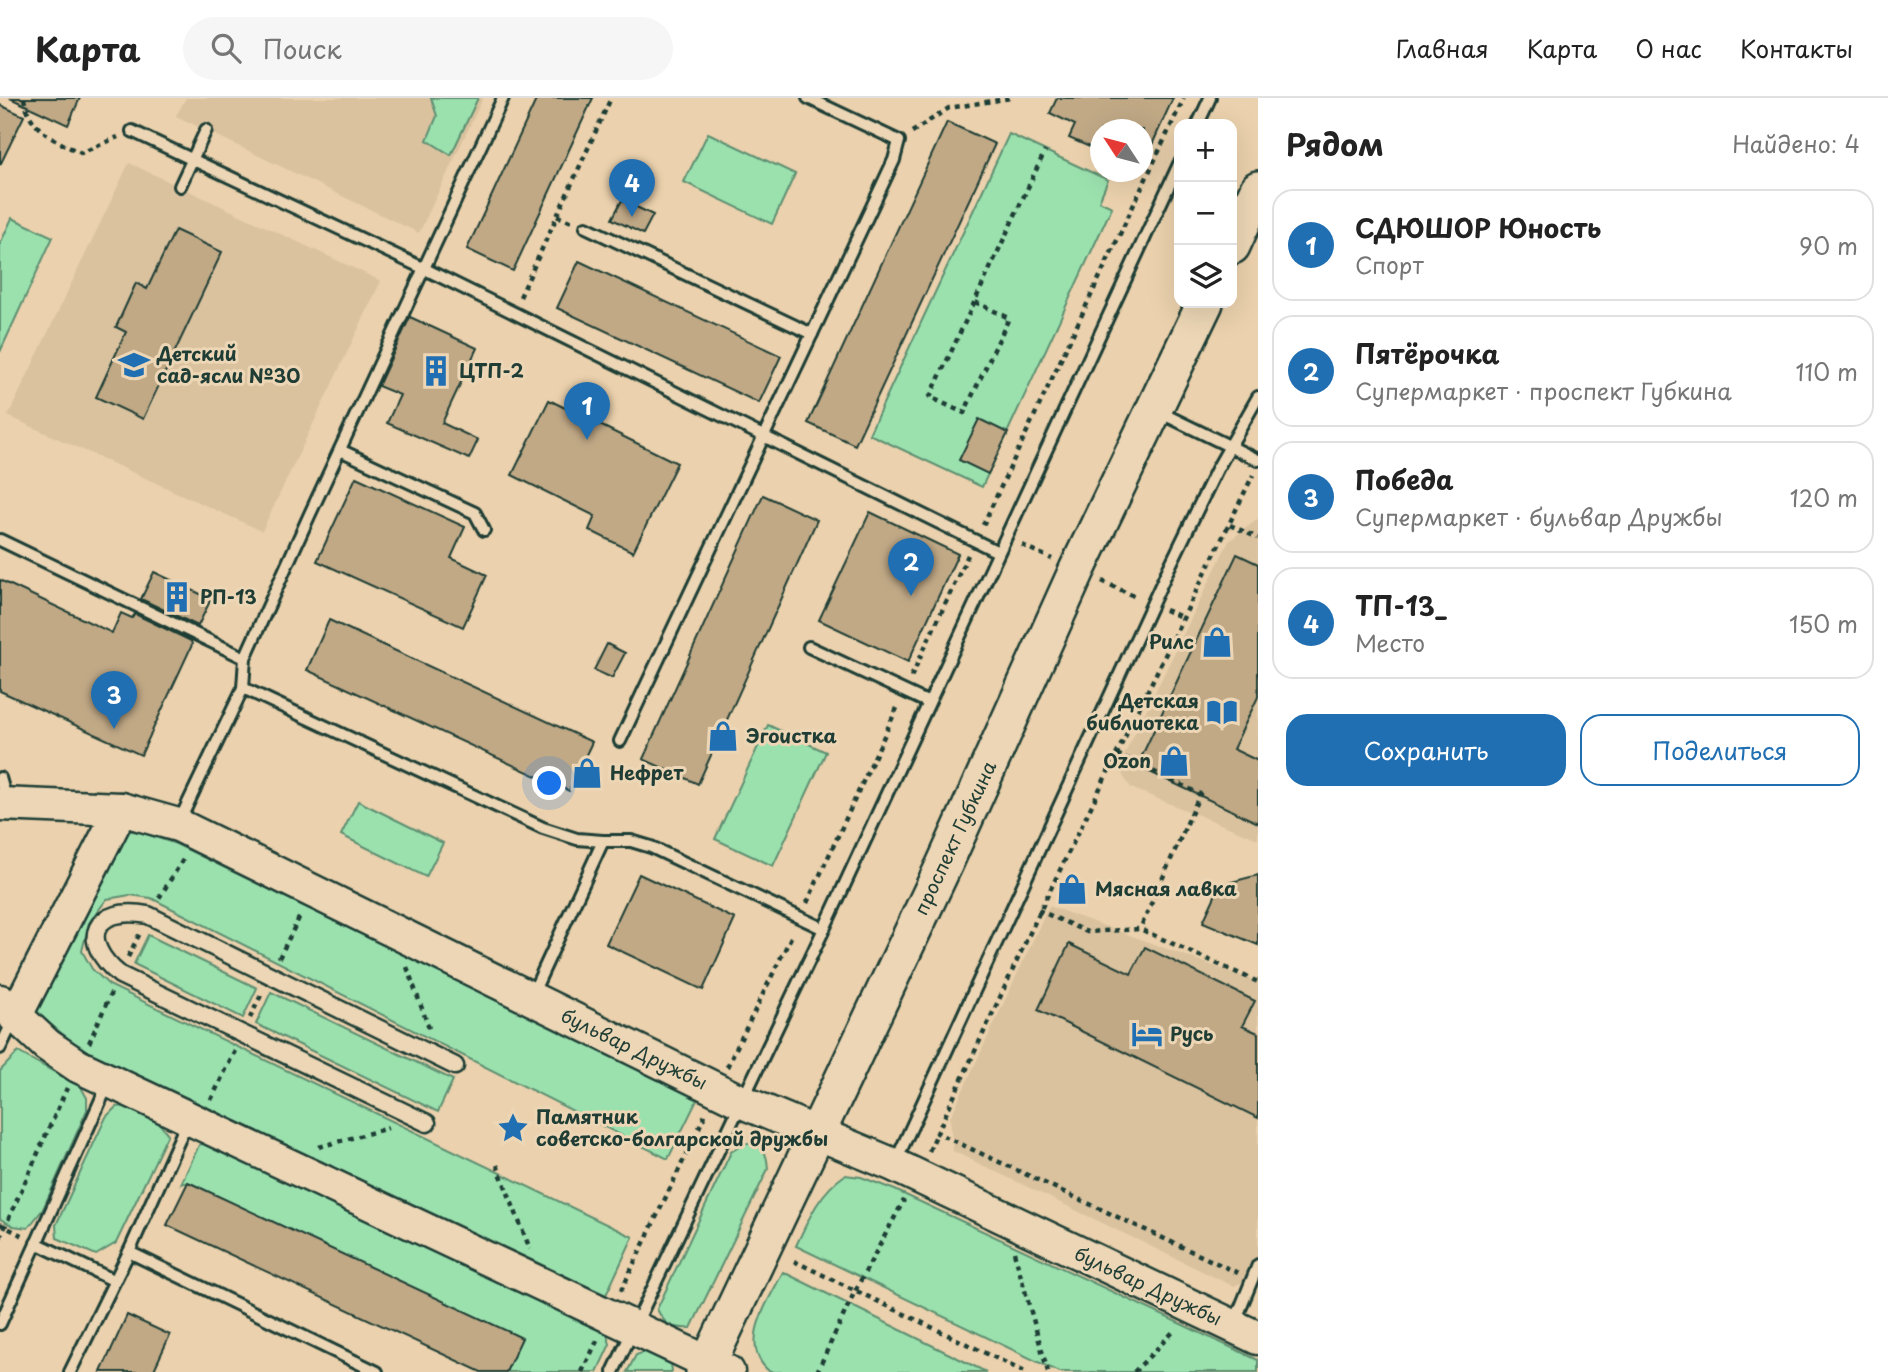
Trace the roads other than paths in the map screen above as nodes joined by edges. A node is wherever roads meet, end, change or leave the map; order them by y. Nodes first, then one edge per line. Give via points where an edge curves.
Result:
1 (503, 98) edge
2 (808, 98) edge
3 (1210, 98) edge
4 (1200, 119) edge
5 (206, 130) dead end
6 (132, 131) road end
7 (192, 160) junction
8 (1174, 175) edge
9 (180, 186) dead end
10 (1258, 190) edge
11 (586, 227) dead end
12 (1232, 245) edge
13 (425, 269) junction
14 (1203, 308) edge
15 (812, 334) junction
16 (1258, 397) edge
17 (1156, 410) junction
18 (765, 436) junction
19 (1230, 446) junction
20 (340, 450) junction
21 (1258, 462) edge
22 (484, 530) dead end
23 (0, 540) edge
24 (998, 552) junction
25 (809, 647) dead end
26 (245, 658) junction
27 (243, 688) junction
28 (927, 702) junction
29 (620, 741) dead end
30 (2, 795) edge
31 (121, 809) junction
32 (188, 830) junction
33 (603, 841) junction
34 (824, 929) junction
35 (531, 998) junction
36 (7, 1009) edge
37 (0, 1048) edge
38 (448, 1062) road end
39 (110, 1080) junction
40 (728, 1095) junction
41 (195, 1120) junction
42 (423, 1121) road end
43 (817, 1133) junction
44 (905, 1171) junction
45 (36, 1243) junction
46 (129, 1252) junction
47 (1258, 1265) edge
48 (113, 1280) junction
49 (623, 1320) junction
50 (0, 1325) edge
51 (1246, 1332) edge
52 (714, 1369) edge
53 (70, 1372) edge
54 (377, 1372) edge
55 (613, 1372) edge

1 - 13 lane
2 - 15 lane via 899,141
3 - 4 lane
5 - 7 lane
6 - 7 lane
7 - 9 lane
7 - 13 lane
8 - 24 lane
10 - 12 main road
11 - 15 lane
13 - 18 lane
13 - 20 lane
14 - 17 main road, проспект Губкина
15 - 18 lane
16 - 19 lane
17 - 19 lane
17 - 43 main road, проспект Губкина via 1077,570
18 - 24 lane
18 - 29 lane
19 - 21 lane
19 - 44 lane via 1165,576 1018,901
20 - 22 lane via 475,513
20 - 26 lane
23 - 26 lane
24 - 28 lane
25 - 28 lane
26 - 27 lane
27 - 32 lane
27 - 33 lane via 542,828
28 - 34 lane
30 - 31 main road, бульвар Дружбы
31 - 32 main road, бульвар Дружбы
31 - 36 main road
32 - 35 main road, бульвар Дружбы
33 - 34 lane via 651,847
33 - 35 lane
34 - 40 lane
35 - 40 main road, бульвар Дружбы
36 - 37 lane
36 - 39 main road via 78,1066
38 - 42 street via 148,915 111,914 98,927 95,946 103,962 120,975
39 - 41 main road
39 - 45 lane
40 - 43 main road, бульвар Дружбы
40 - 49 lane
41 - 46 lane
41 - 49 main road
43 - 44 main road, бульвар Дружбы
43 - 52 main road, проспект Губкина
44 - 51 main road, бульвар Дружбы
45 - 48 lane
45 - 50 lane
46 - 48 lane
46 - 54 lane
47 - 51 lane
48 - 53 lane
49 - 52 main road
49 - 55 lane

